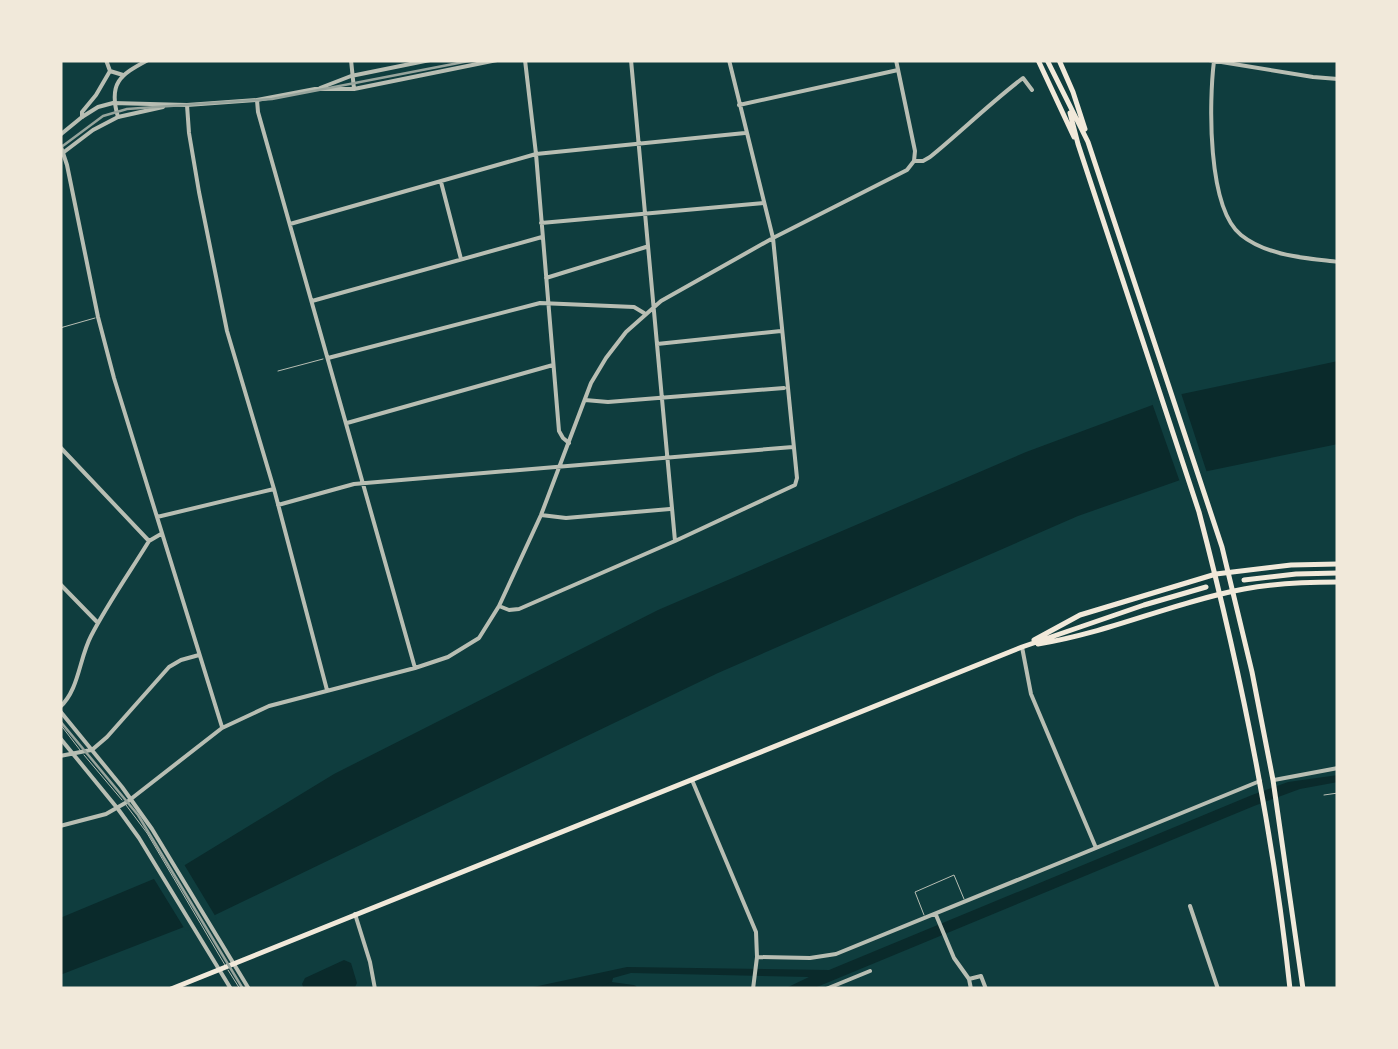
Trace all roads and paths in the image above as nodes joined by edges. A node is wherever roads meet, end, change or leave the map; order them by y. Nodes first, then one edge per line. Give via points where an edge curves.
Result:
1 (106, 60) edge
2 (148, 60) edge
3 (351, 60) edge
4 (430, 60) edge
5 (497, 60) edge
6 (525, 60) edge
7 (631, 60) edge
8 (728, 60) edge
9 (896, 60) edge
10 (1038, 60) edge
11 (1047, 60) edge
12 (1059, 60) edge
13 (1212, 61) edge
14 (898, 70) junction
15 (110, 71) junction
16 (123, 75) junction
17 (351, 76) junction
18 (1338, 78) edge
19 (354, 89) junction
20 (316, 90) junction
21 (1032, 90) dead end
22 (257, 100) junction
23 (113, 103) junction
24 (187, 104) junction
25 (740, 105) junction
26 (1068, 105) junction
27 (168, 106) junction
28 (118, 116) junction
29 (82, 117) junction
30 (746, 132) junction
31 (60, 135) edge
32 (1088, 142) junction
33 (60, 144) edge
34 (638, 144) junction
35 (1078, 144) junction
36 (61, 154) edge
37 (536, 154) junction
38 (914, 161) junction
39 (441, 182) junction
40 (764, 202) junction
41 (645, 213) junction
42 (541, 222) junction
43 (290, 224) junction
44 (542, 237) junction
45 (773, 238) junction
46 (647, 247) junction
47 (461, 259) junction
48 (1338, 262) edge
49 (546, 278) junction
50 (312, 301) junction
51 (548, 302) junction
52 (653, 307) junction
53 (645, 314) junction
54 (98, 317) junction
55 (60, 328) edge
56 (782, 331) junction
57 (657, 344) junction
58 (328, 358) junction
59 (552, 365) junction
60 (278, 371) dead end
61 (786, 388) junction
62 (662, 398) junction
63 (585, 400) junction
64 (347, 423) junction
65 (569, 443) junction
66 (60, 447) edge
67 (793, 447) junction
68 (668, 458) junction
69 (560, 467) junction
70 (363, 483) junction
71 (274, 489) junction
72 (278, 505) junction
73 (672, 509) junction
74 (541, 515) junction
75 (156, 517) junction
76 (162, 534) junction
77 (149, 541) junction
78 (674, 541) junction
79 (1338, 564) edge
80 (1228, 572) junction
81 (1338, 573) edge
82 (1216, 574) junction
83 (1244, 580) dead end
84 (1338, 582) edge
85 (60, 584) edge
86 (1206, 587) dead end
87 (1233, 592) junction
88 (1220, 595) junction
89 (499, 606) junction
90 (98, 623) junction
91 (1024, 646) junction
92 (199, 655) junction
93 (414, 668) junction
94 (328, 690) junction
95 (60, 709) edge
96 (60, 724) edge
97 (222, 728) junction
98 (60, 738) edge
99 (92, 750) junction
100 (82, 753) junction
101 (74, 754) junction
102 (60, 756) edge
103 (1338, 768) edge
104 (692, 780) junction
105 (1273, 782) junction
106 (1260, 785) junction
107 (1338, 794) edge
108 (1324, 795) dead end
109 (132, 800) junction
110 (124, 804) junction
111 (117, 808) junction
112 (60, 826) edge
113 (149, 831) junction
114 (1096, 848) junction
115 (965, 902) junction
116 (1190, 906) dead end
117 (355, 914) junction
118 (936, 914) junction
119 (926, 919) junction
120 (757, 957) junction
121 (870, 970) dead end
122 (969, 979) junction
123 (233, 987) edge
124 (1216, 988) edge
125 (170, 989) edge
126 (240, 989) edge
127 (250, 989) edge
128 (374, 989) edge
129 (752, 989) edge
130 (826, 989) edge
131 (971, 989) edge
132 (986, 989) edge
133 (1290, 989) edge
134 (1303, 989) edge

1 - 15 street
2 - 16 street
3 - 17 street
4 - 17 street
5 - 19 street
6 - 37 street
7 - 34 street
8 - 25 street
9 - 14 street
10 - 35 main road
11 - 26 main road
12 - 32 main road
13 - 18 street
13 - 48 street via 1215,165 1235,230 1268,250
14 - 25 street
14 - 38 street
15 - 16 street
15 - 29 street
16 - 23 street
17 - 19 street
17 - 20 street
19 - 20 street
20 - 22 street
21 - 38 street via 1023,78 930,157
22 - 24 street
22 - 43 street
23 - 27 street
23 - 28 street
23 - 29 street
24 - 27 street
24 - 71 street via 225,320
25 - 30 street
26 - 32 main road
26 - 35 main road
27 - 28 street
28 - 36 street
29 - 31 street
30 - 34 street
30 - 40 street
32 - 80 main road
33 - 36 street
34 - 37 street
34 - 41 street
35 - 82 main road
36 - 54 street
37 - 39 street
37 - 42 street
38 - 45 street
39 - 43 street
39 - 47 street
40 - 41 street
40 - 45 street
41 - 42 street
41 - 46 street
42 - 44 street
43 - 50 street
44 - 47 street
44 - 49 street
45 - 52 street
45 - 56 street
46 - 49 street
46 - 52 street
47 - 50 street
49 - 51 street
50 - 58 street
51 - 53 street via 632,307
51 - 58 street
51 - 59 street
52 - 53 street
52 - 57 street
53 - 63 street via 606,358
54 - 55 lane
54 - 75 street
56 - 57 street
56 - 61 street
57 - 62 street
58 - 60 lane
58 - 64 street
59 - 64 street
59 - 65 street via 560,431
61 - 62 street
61 - 67 street
62 - 63 street
62 - 68 street
63 - 65 street
64 - 70 street
65 - 69 street
66 - 77 street
67 - 68 street
67 - 78 street via 795,484
68 - 69 street
68 - 73 street
69 - 70 street
69 - 74 street
70 - 72 street
70 - 93 street
71 - 72 street
71 - 75 street
72 - 94 street
73 - 74 street
73 - 78 street
74 - 89 street
75 - 76 street
76 - 77 street
76 - 92 street
77 - 90 street
78 - 89 street via 518,609
79 - 80 main road
80 - 82 main road
80 - 87 main road
81 - 83 main road
82 - 88 main road
82 - 91 main road via 1080,615
84 - 87 main road
85 - 90 street
86 - 91 main road
87 - 88 main road
87 - 105 main road
88 - 91 main road
88 - 106 main road
89 - 93 street via 479,638
90 - 95 street
91 - 104 main road
91 - 114 street via 1031,694
92 - 97 street
92 - 99 street via 169,667
93 - 94 street
94 - 97 street
95 - 99 street
96 - 100 lane
97 - 109 street
98 - 101 street
99 - 100 street
99 - 109 street
100 - 101 street
100 - 110 lane
101 - 102 street
101 - 111 street
103 - 105 street
104 - 117 main road
104 - 120 street via 756,932
105 - 134 main road
106 - 114 street
106 - 133 main road
107 - 108 lane
109 - 110 street
109 - 113 street
110 - 111 street
110 - 113 lane
111 - 112 street
111 - 123 street
113 - 123 lane
113 - 127 street
114 - 115 street
115 - 118 street
115 - 119 lane via 954,876 914,892
116 - 124 street
117 - 125 main road
117 - 128 street
118 - 119 street
118 - 122 street
119 - 120 street via 826,957
120 - 129 street
121 - 130 street
122 - 131 street
122 - 132 street via 981,976
123 - 126 lane

